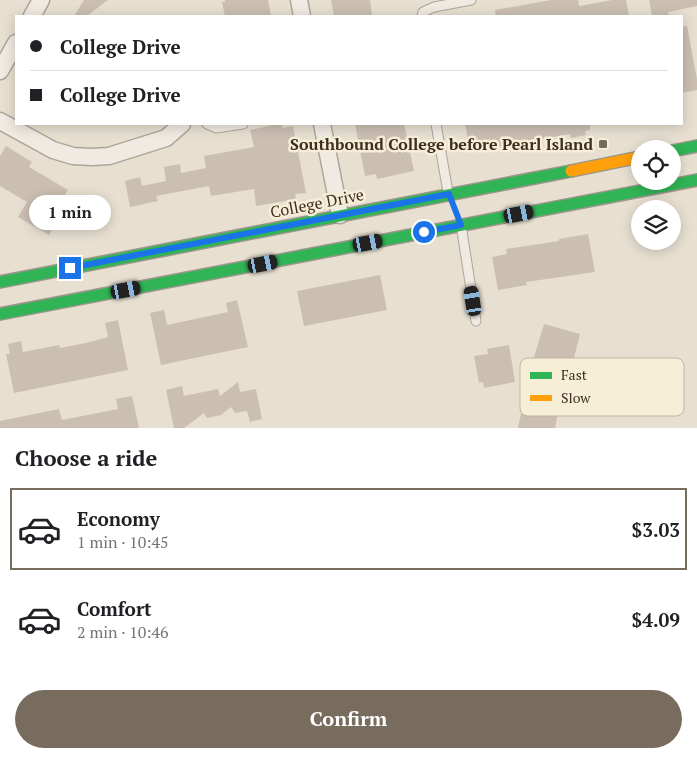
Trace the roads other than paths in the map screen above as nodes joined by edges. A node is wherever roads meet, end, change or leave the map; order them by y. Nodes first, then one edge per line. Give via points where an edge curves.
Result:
1 (41, 0) edge
2 (299, 0) edge
3 (471, 0) edge
4 (33, 15) edge
5 (302, 15) edge
6 (422, 15) edge
7 (15, 45) edge
8 (0, 71) edge
9 (0, 120) edge
10 (181, 125) edge
11 (209, 125) edge
12 (236, 125) edge
13 (322, 125) edge
14 (436, 125) edge
15 (697, 146) edge
16 (681, 149) edge
17 (631, 159) edge
18 (697, 180) edge
19 (449, 194) junction
20 (340, 215) junction
21 (458, 217) junction
22 (0, 282) edge
23 (0, 314) edge
24 (476, 321) dead end

1 - 4 street
2 - 5 street
3 - 6 lane via 434,7
7 - 8 street
9 - 10 street via 53,150 92,157 110,156 166,138
11 - 12 lane via 216,128
13 - 20 street
14 - 19 lane
15 - 16 main road
17 - 19 main road, College Drive
18 - 21 main road
19 - 20 main road, College Drive
19 - 21 main road
20 - 22 main road, College Drive
21 - 23 main road
21 - 24 lane

